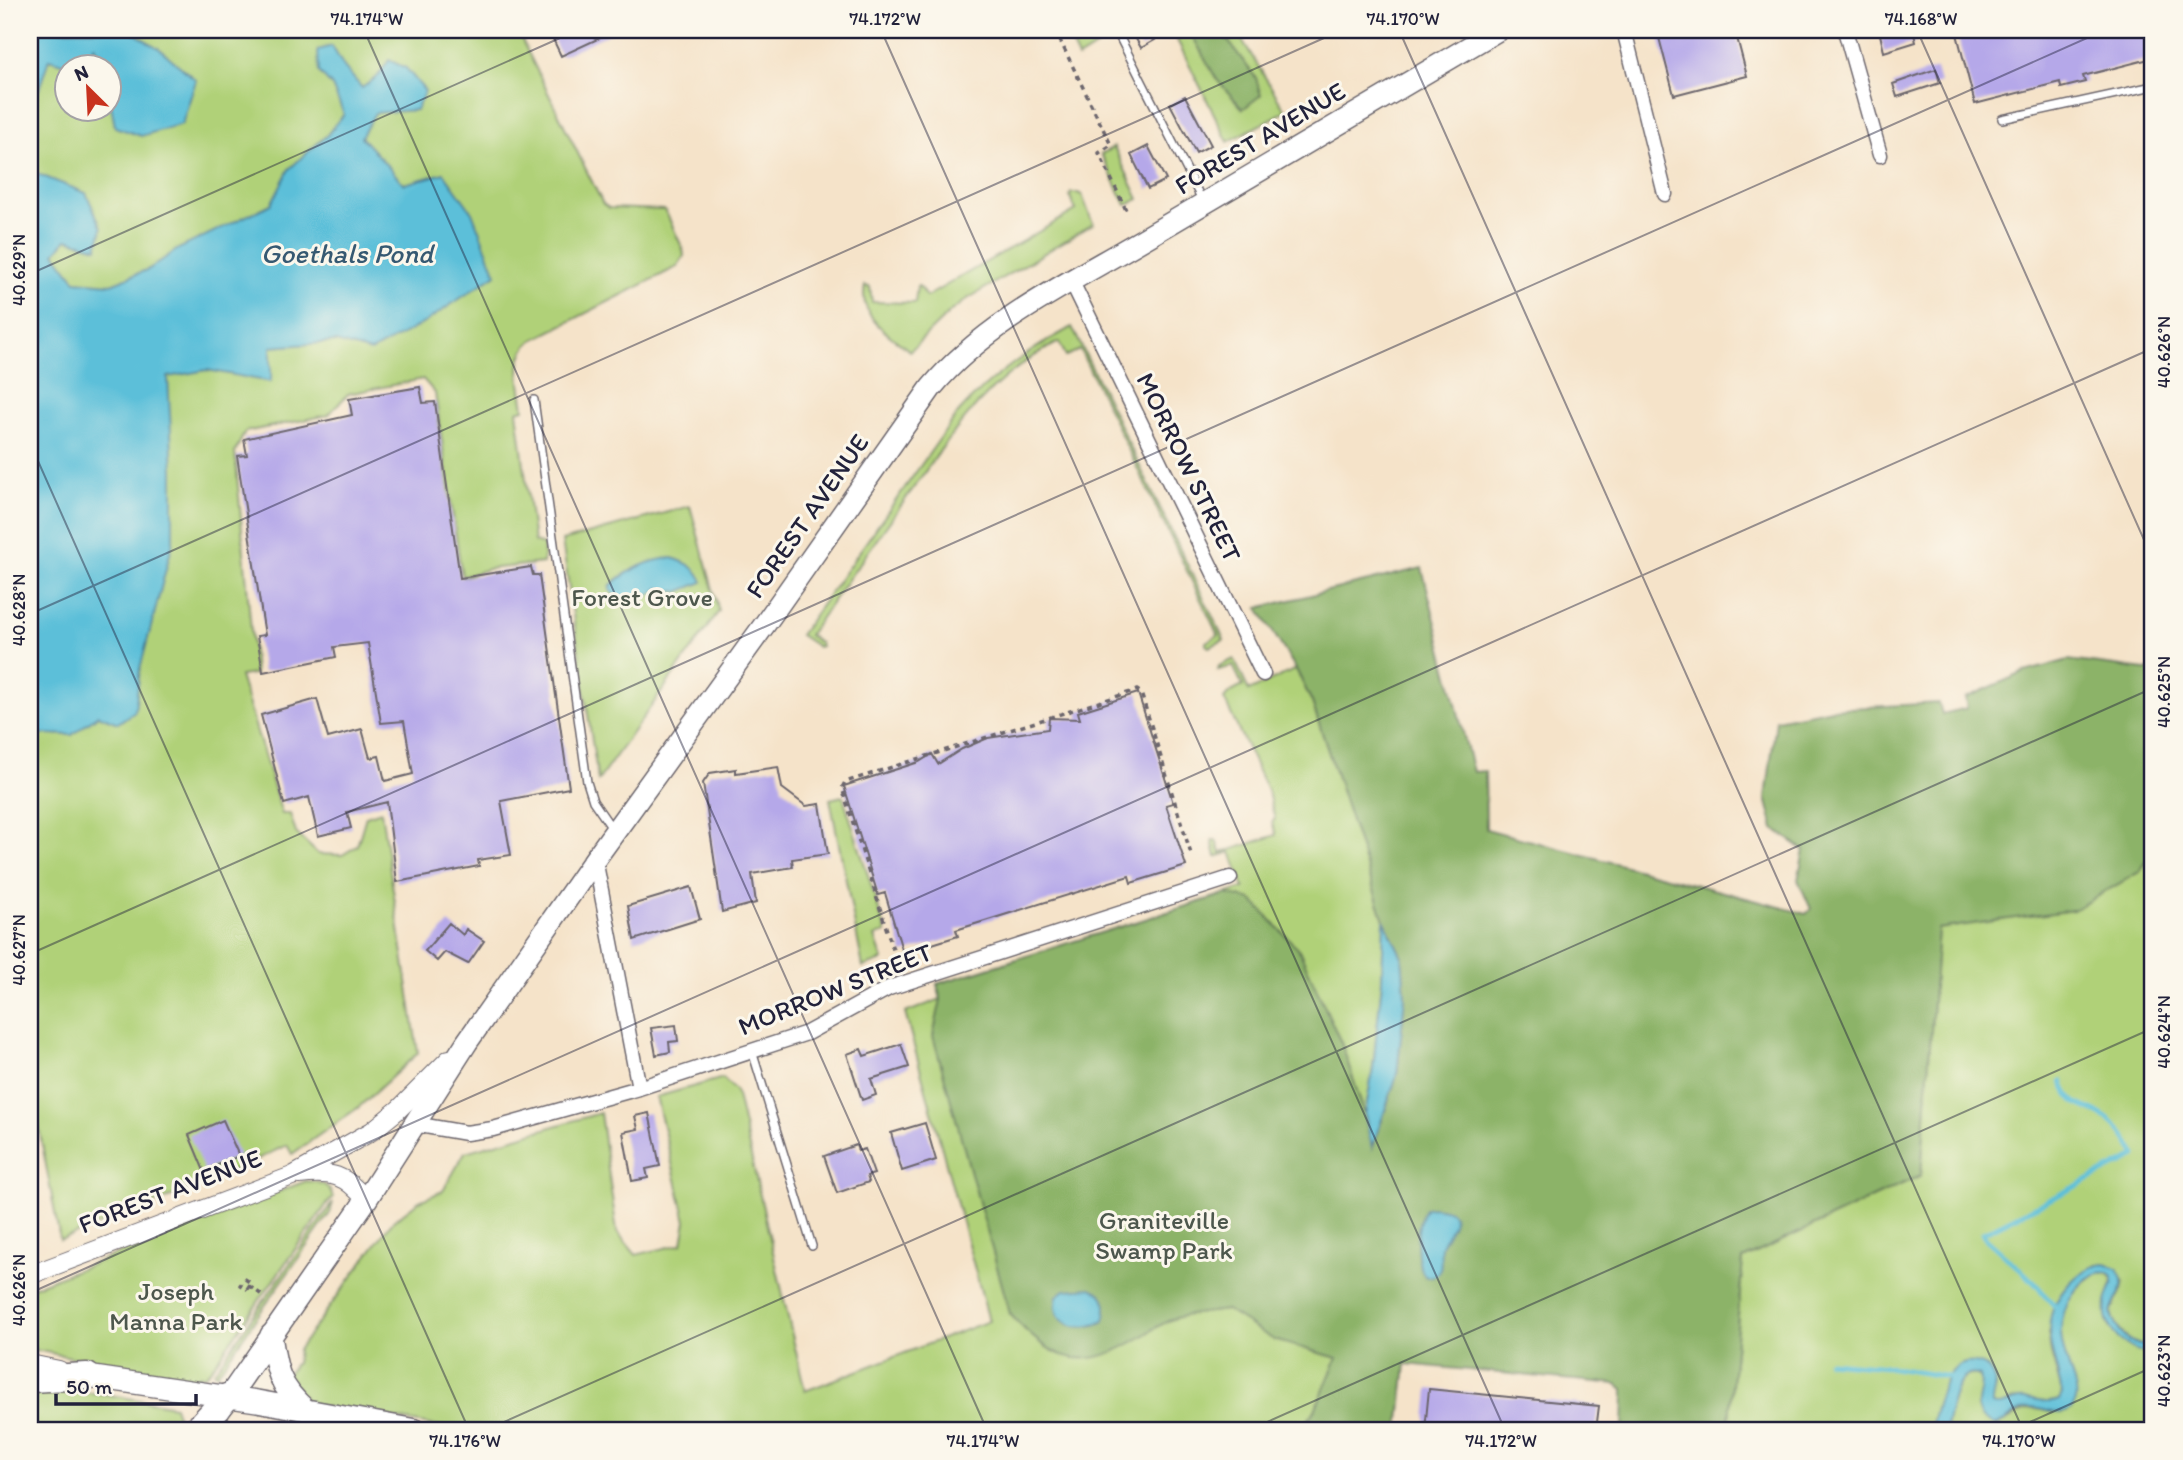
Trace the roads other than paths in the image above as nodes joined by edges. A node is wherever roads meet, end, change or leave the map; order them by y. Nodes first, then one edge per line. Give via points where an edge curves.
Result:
1 (1116, 30) edge
2 (1498, 30) edge
3 (1624, 30) edge
4 (1845, 30) edge
5 (2153, 86) edge
6 (2002, 119) dead end
7 (1880, 156) dead end
8 (1665, 194) dead end
9 (1204, 204) junction
10 (1072, 281) junction
11 (534, 400) dead end
12 (1263, 674) dead end
13 (614, 832) junction
14 (595, 859) junction
15 (1230, 877) dead end
16 (467, 1042) junction
17 (752, 1051) junction
18 (639, 1088) junction
19 (414, 1125) junction
20 (292, 1175) junction
21 (366, 1200) junction
22 (812, 1246) dead end
23 (30, 1275) edge
24 (271, 1335) junction
25 (30, 1364) edge
26 (86, 1376) junction
27 (30, 1379) edge
28 (227, 1398) junction
29 (307, 1411) junction
30 (197, 1430) edge
31 (209, 1430) edge
32 (416, 1430) edge

1 - 9 lane
2 - 9 main road, FOREST AVENUE
3 - 8 street
4 - 7 street
5 - 6 lane
9 - 10 main road, FOREST AVENUE
10 - 12 street, MORROW STREET
10 - 13 main road, FOREST AVENUE via 984,337 947,368
11 - 13 lane via 587,782 593,801
13 - 14 main road, FOREST AVENUE
14 - 16 main road, FOREST AVENUE
14 - 18 street
15 - 17 street, MORROW STREET via 888,988 807,1033
16 - 19 main road
16 - 20 street, FOREST AVENUE via 379,1126
17 - 18 street, MORROW STREET
17 - 22 lane
18 - 19 street, MORROW STREET via 493,1129 466,1133
19 - 21 main road
20 - 21 street, FOREST AVENUE via 341,1177
20 - 23 street, FOREST AVENUE
21 - 24 main road
24 - 28 main road
24 - 29 main road via 279,1378
25 - 26 street
26 - 27 highway
26 - 28 main road
28 - 29 main road
28 - 30 highway
28 - 31 main road
29 - 32 main road

